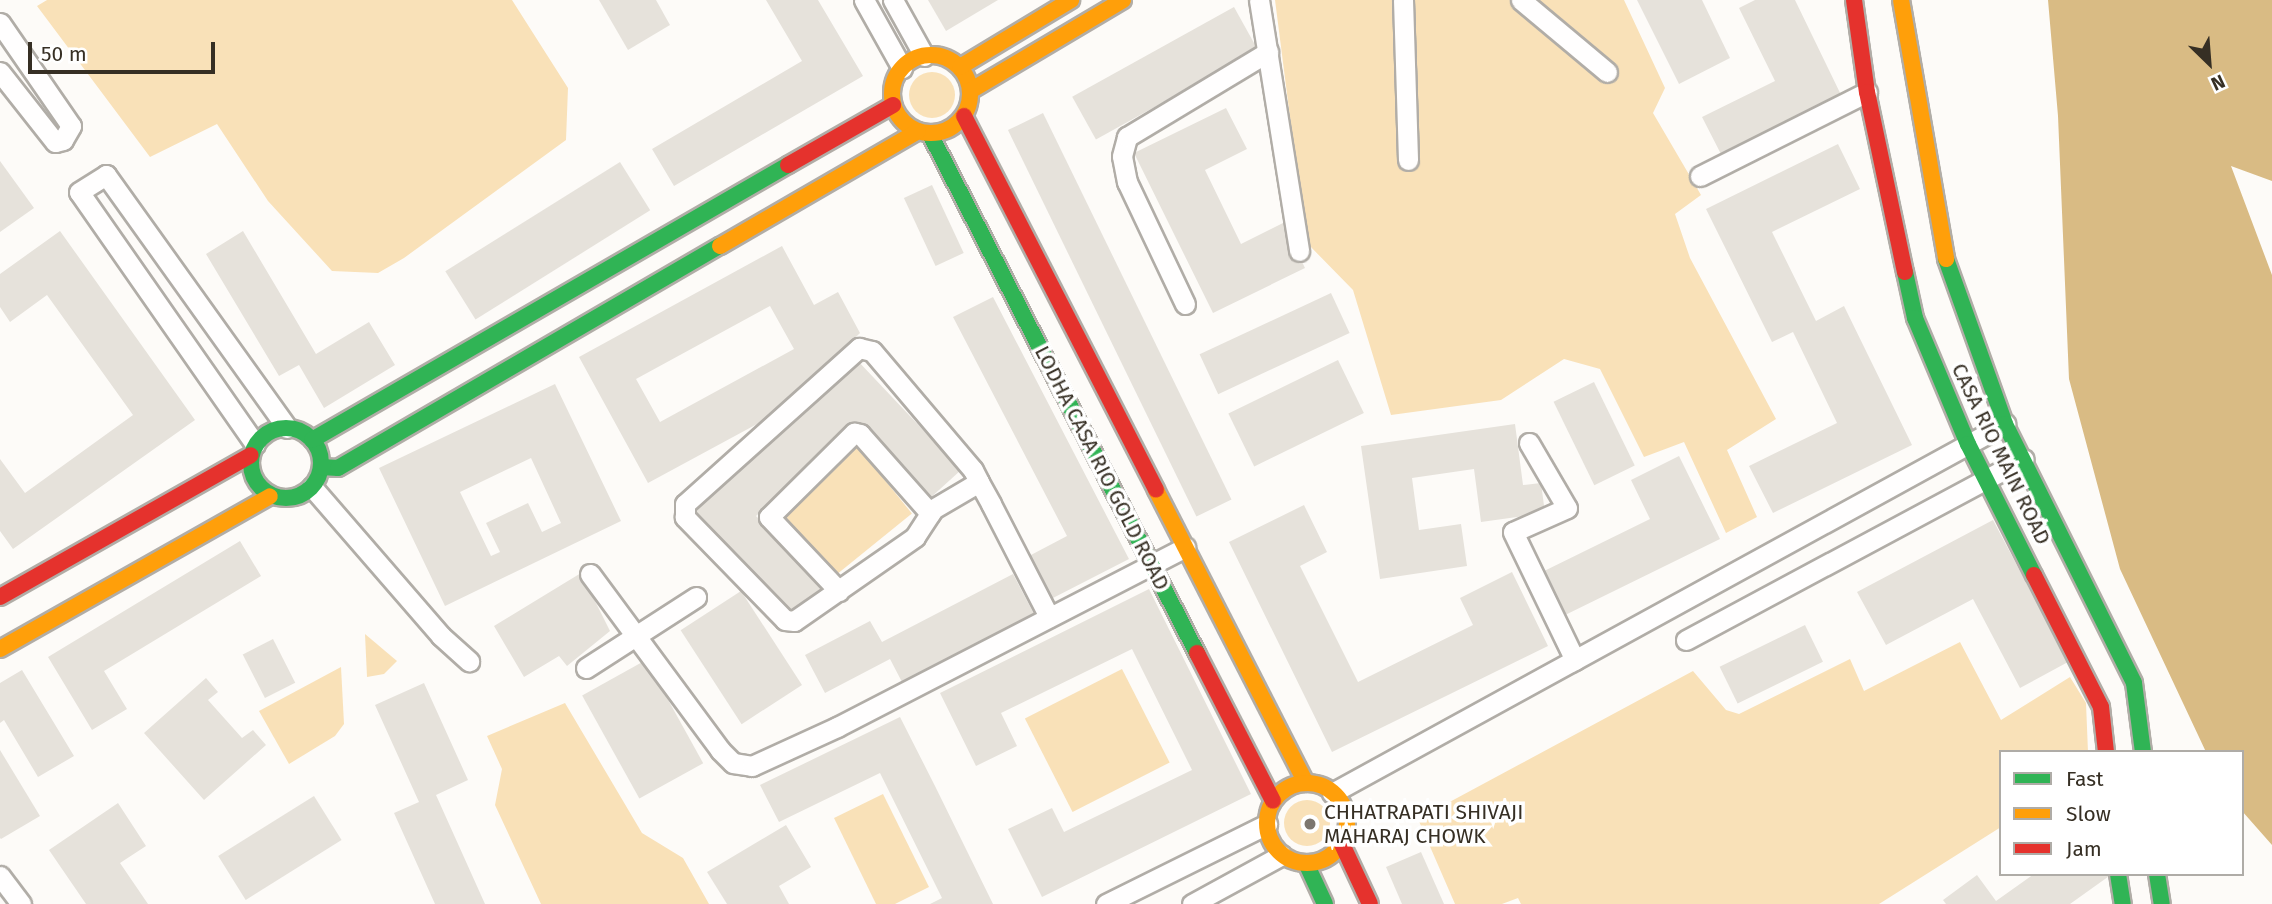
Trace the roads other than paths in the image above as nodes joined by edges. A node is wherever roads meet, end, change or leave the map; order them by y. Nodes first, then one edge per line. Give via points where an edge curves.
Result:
1 (864, 0) edge
2 (893, 0) edge
3 (1071, 0) edge
4 (1123, 0) edge
5 (1259, 0) edge
6 (1403, 0) edge
7 (1521, 0) edge
8 (1854, 0) edge
9 (1901, 0) edge
10 (0, 23) edge
11 (1268, 52) junction
12 (923, 56) junction
13 (960, 67) junction
14 (902, 68) junction
15 (0, 72) edge
16 (1607, 72) dead end
17 (970, 91) junction
18 (1867, 92) junction
19 (893, 104) junction
20 (964, 116) junction
21 (924, 132) junction
22 (1408, 160) dead end
23 (1700, 176) dead end
24 (1299, 251) dead end
25 (1185, 304) dead end
26 (2006, 424) junction
27 (287, 428) junction
28 (312, 440) junction
29 (1529, 443) dead end
30 (1968, 444) junction
31 (253, 450) junction
32 (2024, 459) junction
33 (321, 467) junction
34 (1986, 479) junction
35 (979, 482) junction
36 (312, 487) junction
37 (270, 496) junction
38 (930, 513) junction
39 (1185, 547) junction
40 (1152, 564) junction
41 (590, 574) dead end
42 (839, 591) junction
43 (0, 597) edge
44 (696, 597) dead end
45 (1049, 617) junction
46 (636, 636) junction
47 (1686, 640) dead end
48 (0, 649) edge
49 (1575, 660) junction
50 (469, 661) dead end
51 (586, 668) dead end
52 (2106, 750) edge
53 (2143, 750) edge
54 (1306, 783) junction
55 (1332, 793) junction
56 (1273, 801) junction
57 (1267, 824) junction
58 (1341, 842) junction
59 (1282, 855) junction
60 (1306, 863) junction
61 (0, 876) edge
62 (2118, 876) edge
63 (2157, 876) edge
64 (2118, 902) edge
65 (21, 904) edge
66 (1107, 904) edge
67 (1192, 904) edge
68 (1325, 904) edge
69 (1370, 904) edge
70 (2162, 904) edge

1 - 14 street
2 - 12 street
3 - 13 street
4 - 17 street
5 - 11 street
6 - 22 street
7 - 16 street
8 - 18 street, CASA RIO MAIN ROAD
9 - 26 street, CASA RIO MAIN ROAD via 1939,236 1965,321
10 - 15 street via 71,126 63,140 55,142
11 - 24 street
11 - 25 street via 1127,137 1122,156 1127,182
12 - 13 street via 937,55
12 - 14 street
13 - 17 street
14 - 19 street via 892,92
17 - 20 street
18 - 23 street
18 - 30 street, CASA RIO MAIN ROAD via 1915,318
19 - 21 street, LODHA CASA RIO GOLD ROAD via 898,116
19 - 28 street
20 - 21 street via 955,125
20 - 39 street, LODHA CASA RIO GOLD ROAD
21 - 33 street via 338,468
21 - 40 street, LODHA CASA RIO GOLD ROAD
26 - 30 street
26 - 32 street, CASA RIO MAIN ROAD
27 - 28 street
27 - 31 street via 274,429
27 - 31 street via 106,175 79,192
28 - 33 street
29 - 49 street via 1567,508 1513,532
30 - 34 street, CASA RIO MAIN ROAD
30 - 49 street
31 - 37 street via 253,479
31 - 43 street
32 - 34 street
32 - 53 street, CASA RIO MAIN ROAD via 2134,683
33 - 36 street
34 - 47 street
34 - 52 street, CASA RIO MAIN ROAD via 2101,707
35 - 38 street
35 - 42 street via 872,351 859,348 685,504 685,517 785,620 794,621
35 - 45 street
36 - 37 street via 292,499
36 - 50 street via 441,636
37 - 48 street
38 - 42 street via 915,537
38 - 42 street via 860,434 854,433 771,510 769,517
39 - 40 street
39 - 54 street, LODHA CASA RIO GOLD ROAD
40 - 45 street
40 - 56 street, LODHA CASA RIO GOLD ROAD
41 - 46 street
44 - 46 street
45 - 46 street via 752,766 733,763 720,750
46 - 51 street
49 - 55 street
54 - 55 street
54 - 56 street via 1286,789
55 - 58 street via 1344,807 1347,820
56 - 57 street
57 - 59 street
57 - 66 street
58 - 60 street via 1329,856
58 - 69 street
59 - 60 street
59 - 67 street
60 - 68 street
61 - 65 street
62 - 64 street
63 - 70 street

